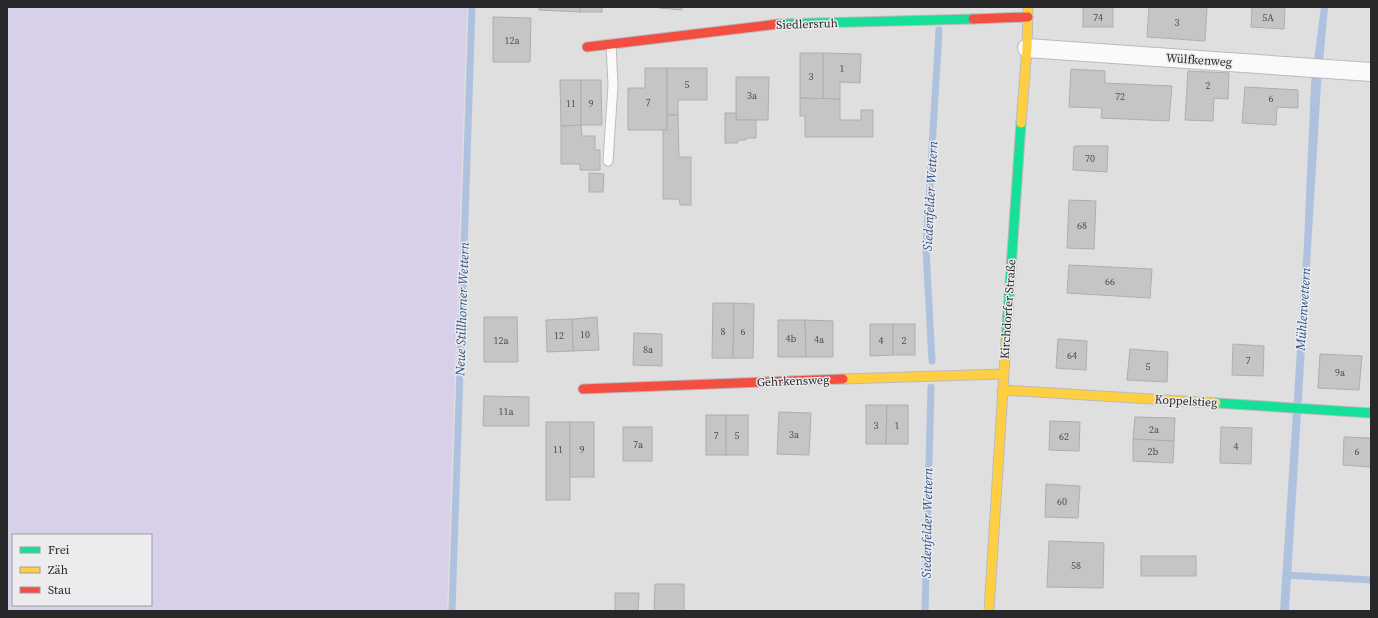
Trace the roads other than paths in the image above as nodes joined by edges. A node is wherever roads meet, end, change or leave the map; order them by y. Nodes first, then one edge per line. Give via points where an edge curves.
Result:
1 (1028, 7) edge
2 (1028, 17) junction
3 (611, 44) junction
4 (587, 47) dead end
5 (1027, 48) junction
6 (1371, 72) edge
7 (608, 161) dead end
8 (1003, 374) junction
9 (583, 389) dead end
10 (1002, 390) junction
11 (1371, 412) edge
12 (989, 611) edge

1 - 2 street, Kirchdorfer Straße
2 - 3 street, Siedlersruh via 777,24
2 - 5 street, Kirchdorfer Straße
3 - 4 street, Siedlersruh
3 - 7 lane via 613,85
5 - 6 street, Wülfkenweg
5 - 8 street, Kirchdorfer Straße
8 - 9 street, Gehrkensweg
8 - 10 street, Kirchdorfer Straße
10 - 11 street, Koppelstieg
10 - 12 street, Kirchdorfer Straße

